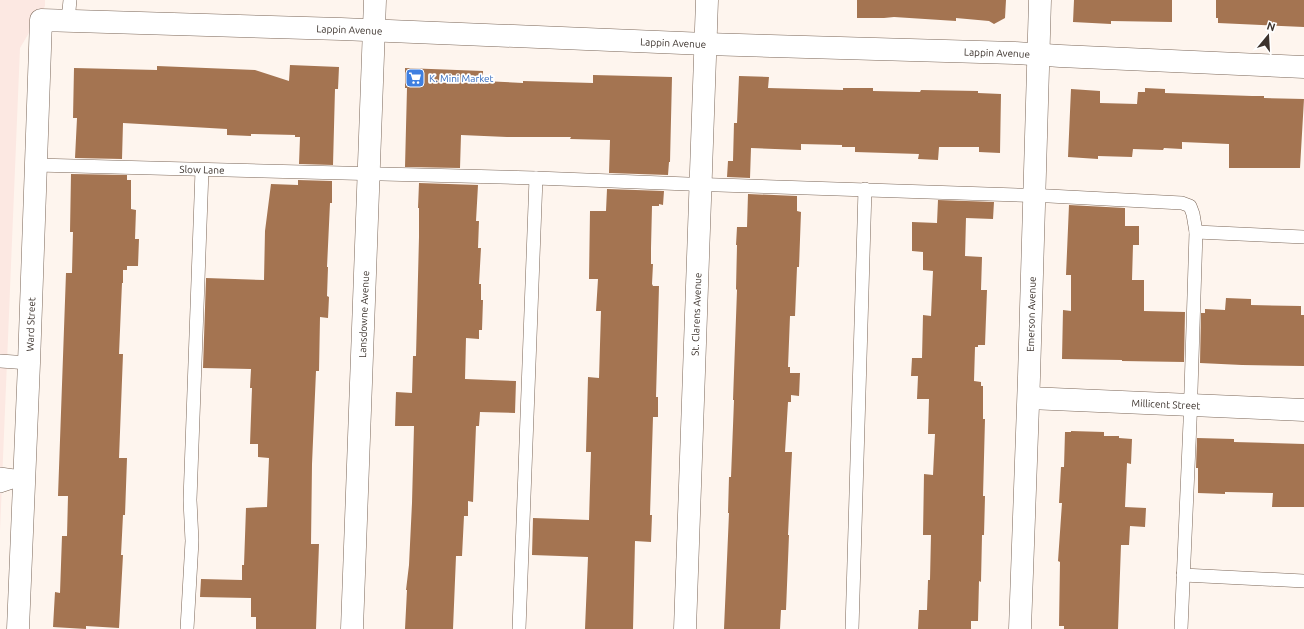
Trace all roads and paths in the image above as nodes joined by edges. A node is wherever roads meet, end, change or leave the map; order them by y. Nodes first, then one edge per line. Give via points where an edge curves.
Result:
1 (70, 0) edge
2 (375, 0) edge
3 (707, 0) edge
4 (1040, 0) edge
5 (42, 20) joint
6 (68, 21) junction
7 (375, 31) junction
8 (706, 44) junction
9 (1038, 54) junction
10 (1304, 68) edge
11 (36, 165) junction
12 (202, 170) junction
13 (368, 174) junction
14 (536, 178) junction
15 (701, 185) junction
16 (865, 189) junction
17 (1034, 195) junction
18 (1196, 232) junction
19 (1304, 238) edge
20 (0, 361) edge
21 (29, 363) junction
22 (1029, 398) junction
23 (1190, 405) junction
24 (1304, 410) edge
25 (0, 474) edge
26 (24, 478) junction
27 (0, 486) edge
28 (1183, 575) junction
29 (1304, 581) edge
30 (18, 629) edge
31 (187, 629) edge
32 (352, 629) edge
33 (519, 629) edge
34 (686, 629) edge
35 (852, 629) edge
36 (1020, 629) edge
37 (1181, 629) edge

1 - 6 lane
2 - 7 street, Lansdowne Avenue
3 - 8 street, St. Clarens Avenue
4 - 9 street, Emerson Avenue
5 - 6 street, Lappin Avenue
5 - 11 street, Ward Street
6 - 7 street, Lappin Avenue
7 - 8 street, Lappin Avenue
7 - 13 street, Lansdowne Avenue
8 - 9 street, Lappin Avenue
8 - 15 street, St. Clarens Avenue
9 - 10 street, Lappin Avenue
9 - 17 street, Emerson Avenue
11 - 12 lane, Slow Lane
11 - 21 street, Ward Street
12 - 13 lane, Slow Lane
12 - 31 lane via 190,500 192,541
13 - 14 lane, Slow Lane
13 - 32 street, Lansdowne Avenue
14 - 15 lane, Slow Lane
14 - 33 lane
15 - 16 lane, Slow Lane
15 - 34 street, St. Clarens Avenue
16 - 17 lane, Slow Lane
16 - 35 lane
17 - 18 lane, Slow Lane via 1182,203 1190,206
17 - 22 street, Emerson Avenue
18 - 19 lane
18 - 23 lane
20 - 21 lane
21 - 26 street, Ward Street
22 - 23 street, Millicent Street
22 - 36 street, Emerson Avenue
23 - 24 street, Millicent Street
23 - 28 lane
25 - 26 lane
26 - 27 lane
26 - 30 street, Ward Street
28 - 29 lane
28 - 37 lane

